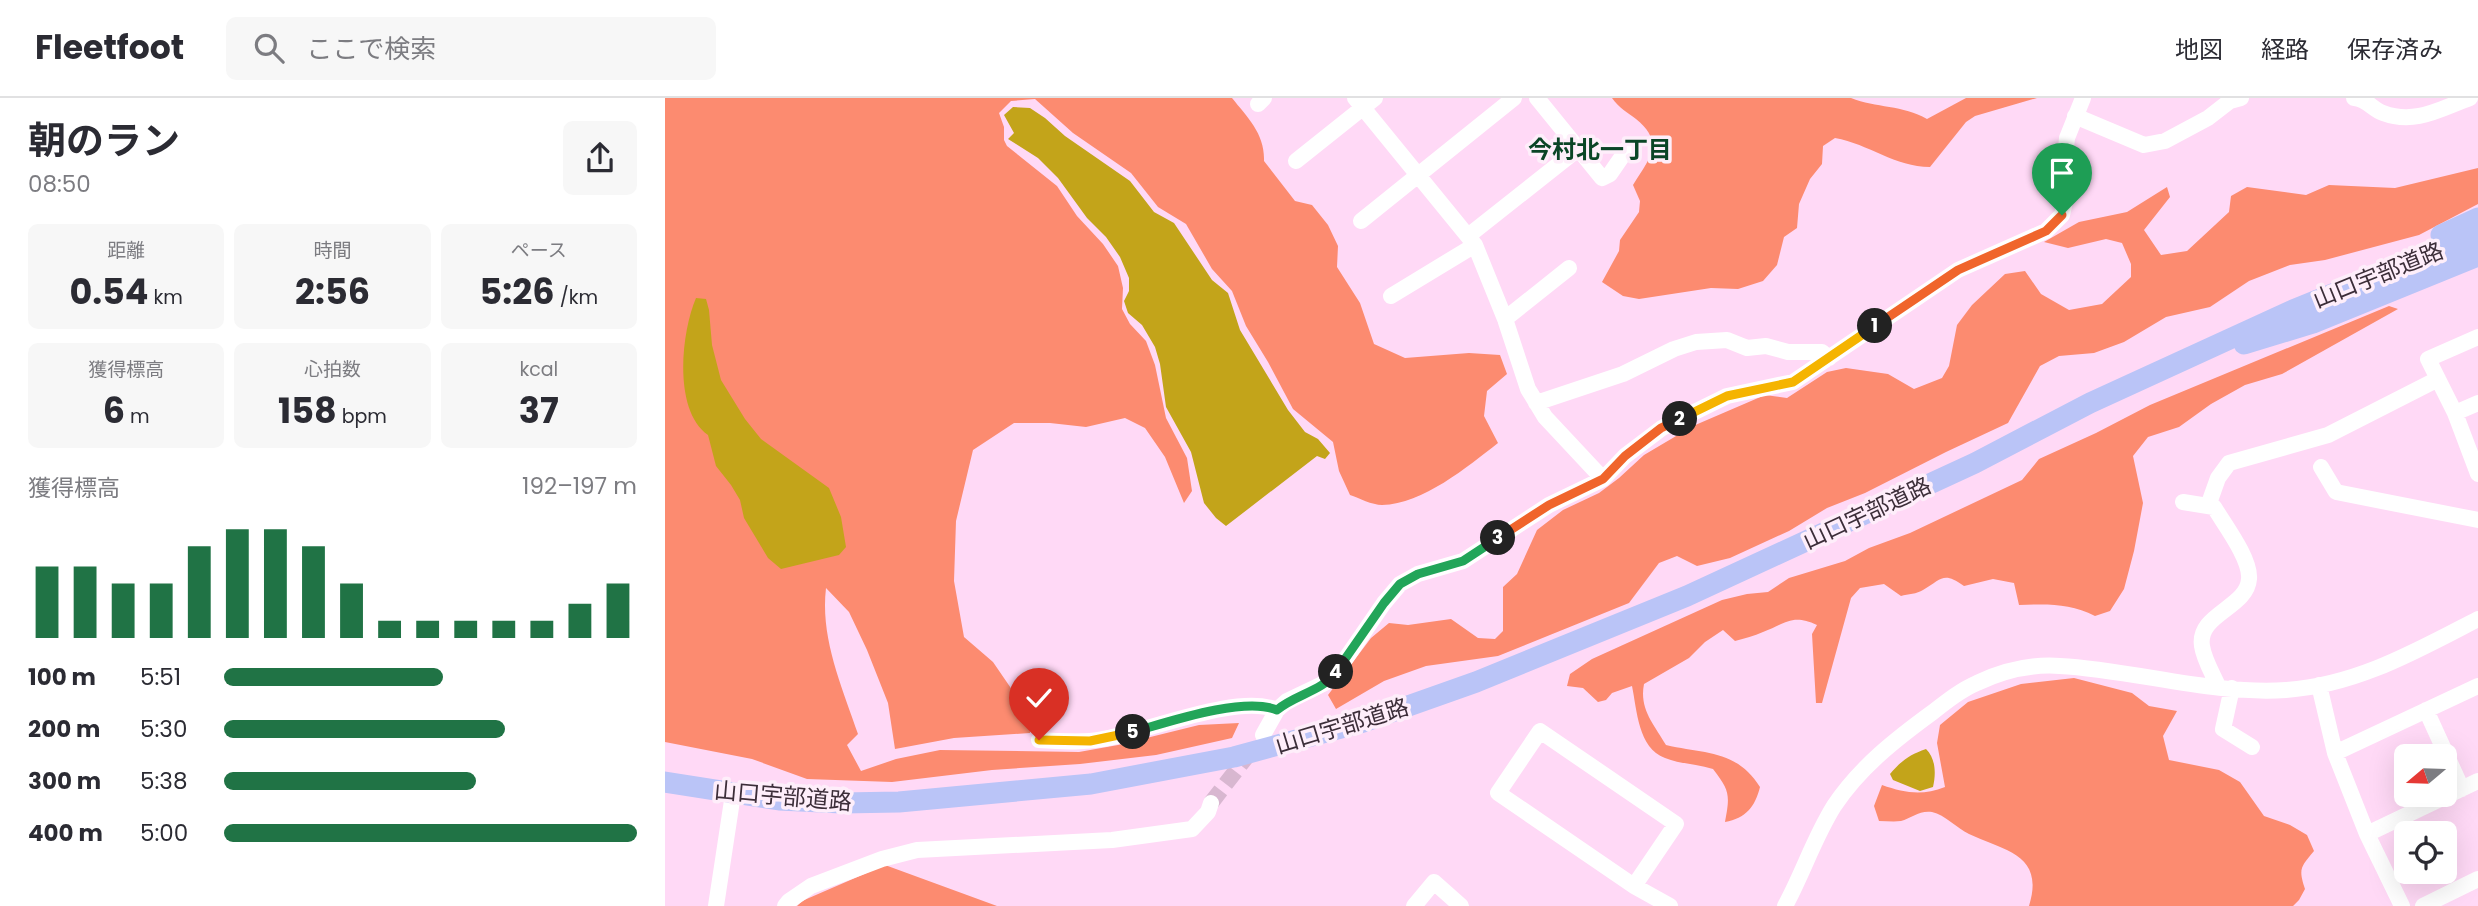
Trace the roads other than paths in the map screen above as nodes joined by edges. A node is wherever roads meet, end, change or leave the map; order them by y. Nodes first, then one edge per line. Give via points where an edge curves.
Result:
1 (1514, 98) edge
2 (1537, 98) edge
3 (2083, 98) edge
4 (2241, 98) edge
5 (2354, 98) edge
6 (2470, 98) edge
7 (1364, 101) edge
8 (2075, 116) junction
9 (1630, 145) dead end
10 (1579, 149) junction
11 (1296, 161) dead end
12 (1416, 175) junction
13 (2478, 218) edge
14 (1361, 221) dead end
15 (2478, 235) edge
16 (1472, 240) junction
17 (2478, 247) edge
18 (2478, 256) edge
19 (1569, 268) dead end
20 (1391, 296) dead end
21 (2293, 310) junction
22 (1505, 319) junction
23 (2478, 337) edge
24 (2242, 345) junction
25 (1829, 358) junction
26 (2438, 379) junction
27 (1537, 403) junction
28 (2478, 403) edge
29 (2455, 414) junction
30 (1975, 463) junction
31 (2321, 467) dead end
32 (2478, 474) edge
33 (1603, 479) junction
34 (2183, 502) dead end
35 (2208, 506) junction
36 (2478, 520) edge
37 (2478, 619) edge
38 (2319, 685) junction
39 (2478, 685) edge
40 (2225, 687) junction
41 (1277, 710) junction
42 (2426, 710) junction
43 (1263, 735) tunnel mouth
44 (1039, 740) dead end
45 (2252, 747) dead end
46 (2335, 753) junction
47 (665, 782) edge
48 (2478, 782) edge
49 (2462, 789) junction
50 (733, 794) junction
51 (1211, 803) tunnel mouth
52 (2367, 834) junction
53 (2478, 879) edge
54 (1634, 886) junction
55 (716, 906) edge
56 (785, 906) edge
57 (1414, 906) edge
58 (1461, 906) edge
59 (1670, 906) edge
60 (1785, 906) edge
61 (2402, 906) edge
62 (2423, 906) edge

1 - 12 street
2 - 10 street
3 - 8 street
4 - 8 street via 2165,141 2144,145
5 - 6 street via 2363,99 2379,112 2412,119
7 - 11 street
7 - 12 street
8 - 25 street via 2067,138 2062,215 2046,231 1958,270
9 - 10 street via 1611,174 1602,178
10 - 16 street
12 - 14 street
12 - 16 street
13 - 21 main road via 2350,277
15 - 21 main road, 山口宇部道路
16 - 20 street
16 - 22 street
17 - 24 main road, 山口宇部道路
18 - 24 main road via 2313,323
19 - 22 street
21 - 30 main road, 山口宇部道路 via 2090,403
22 - 27 street
23 - 26 street via 2428,359
24 - 30 main road, 山口宇部道路 via 2093,415
25 - 27 street via 1822,352 1747,348 1727,340 1696,342 1623,374
25 - 33 street via 1793,382 1727,396 1661,428
26 - 29 street
26 - 35 street via 2328,435 2229,463
27 - 33 street
28 - 29 street
29 - 32 street
30 - 50 main road, 山口宇部道路 via 1590,637 1420,702 1299,740 1091,784 949,798 842,803
31 - 36 street via 2336,492
33 - 41 street via 1549,505 1463,561 1400,584 1331,680
34 - 35 street
35 - 40 street via 2214,507 2244,558 2249,581 2203,634 2204,652
37 - 38 street via 2397,662
38 - 40 street via 2286,690
38 - 46 street
39 - 42 street
40 - 45 street via 2223,729
40 - 60 street via 2058,666 2014,670 1974,684 1909,730 1851,783 1821,829
41 - 43 street
41 - 44 street via 1253,704 1107,739
42 - 46 street
42 - 49 street
46 - 52 street
47 - 50 main road, 山口宇部道路
48 - 49 street
49 - 52 street
50 - 55 street
51 - 56 street via 1192,829 1112,840 917,850 811,886
52 - 61 street
53 - 62 street
54 - 54 street via 1498,793 1540,732 1675,824
54 - 59 street
57 - 58 street via 1434,882

